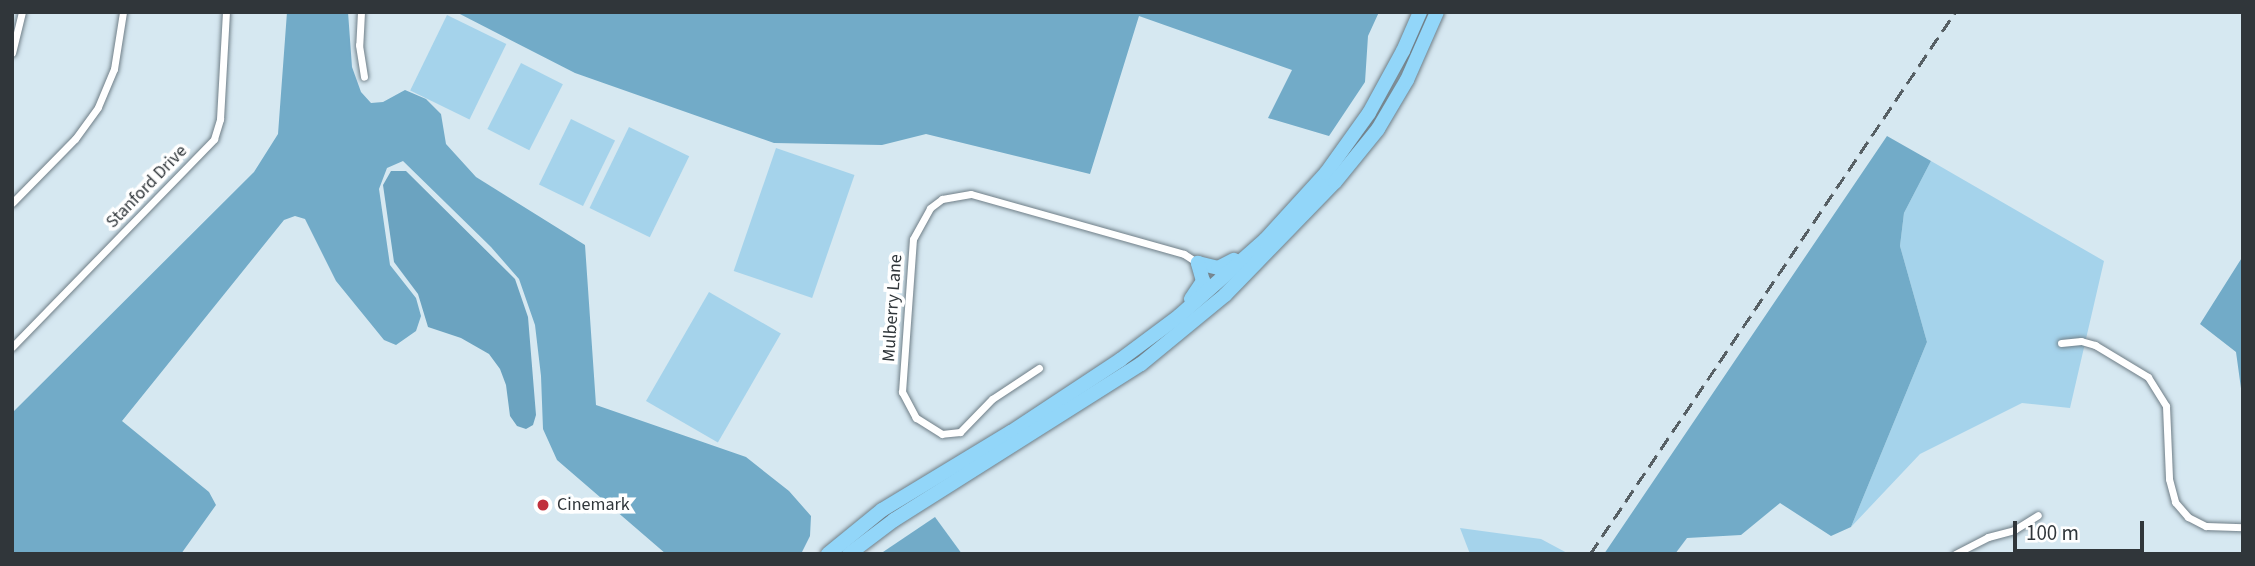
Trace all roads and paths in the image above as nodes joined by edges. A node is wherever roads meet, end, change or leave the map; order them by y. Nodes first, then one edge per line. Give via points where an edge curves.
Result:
1 (22, 12) edge
2 (123, 12) edge
3 (226, 12) edge
4 (361, 12) edge
5 (1420, 12) edge
6 (1437, 12) edge
7 (12, 52) edge
8 (364, 76) dead end
9 (12, 203) edge
10 (1265, 240) junction
11 (1198, 263) junction
12 (1179, 316) junction
13 (2060, 343) dead end
14 (12, 346) edge
15 (1039, 368) dead end
16 (2038, 515) dead end
17 (2243, 527) edge
18 (828, 554) edge
19 (849, 554) edge
20 (1955, 554) edge

1 - 7 street
2 - 9 street via 114,69 98,107 75,139
3 - 14 street, Stanford Drive via 220,119 214,139
4 - 8 street via 359,45
5 - 10 highway via 1369,113 1326,173
6 - 19 highway via 1407,80 1378,129 1335,182 1225,295 1140,364 894,520
10 - 11 highway via 1226,266
10 - 12 highway
11 - 12 highway via 1203,281
11 - 15 street, Mulberry Lane via 1184,254 971,194 942,199 930,208 914,239 902,392 916,418 942,434 960,432 992,399
12 - 18 highway via 1011,432 871,517
13 - 17 street via 2095,345 2148,377 2167,414 2169,479 2175,502 2196,522 2217,528
16 - 20 street

